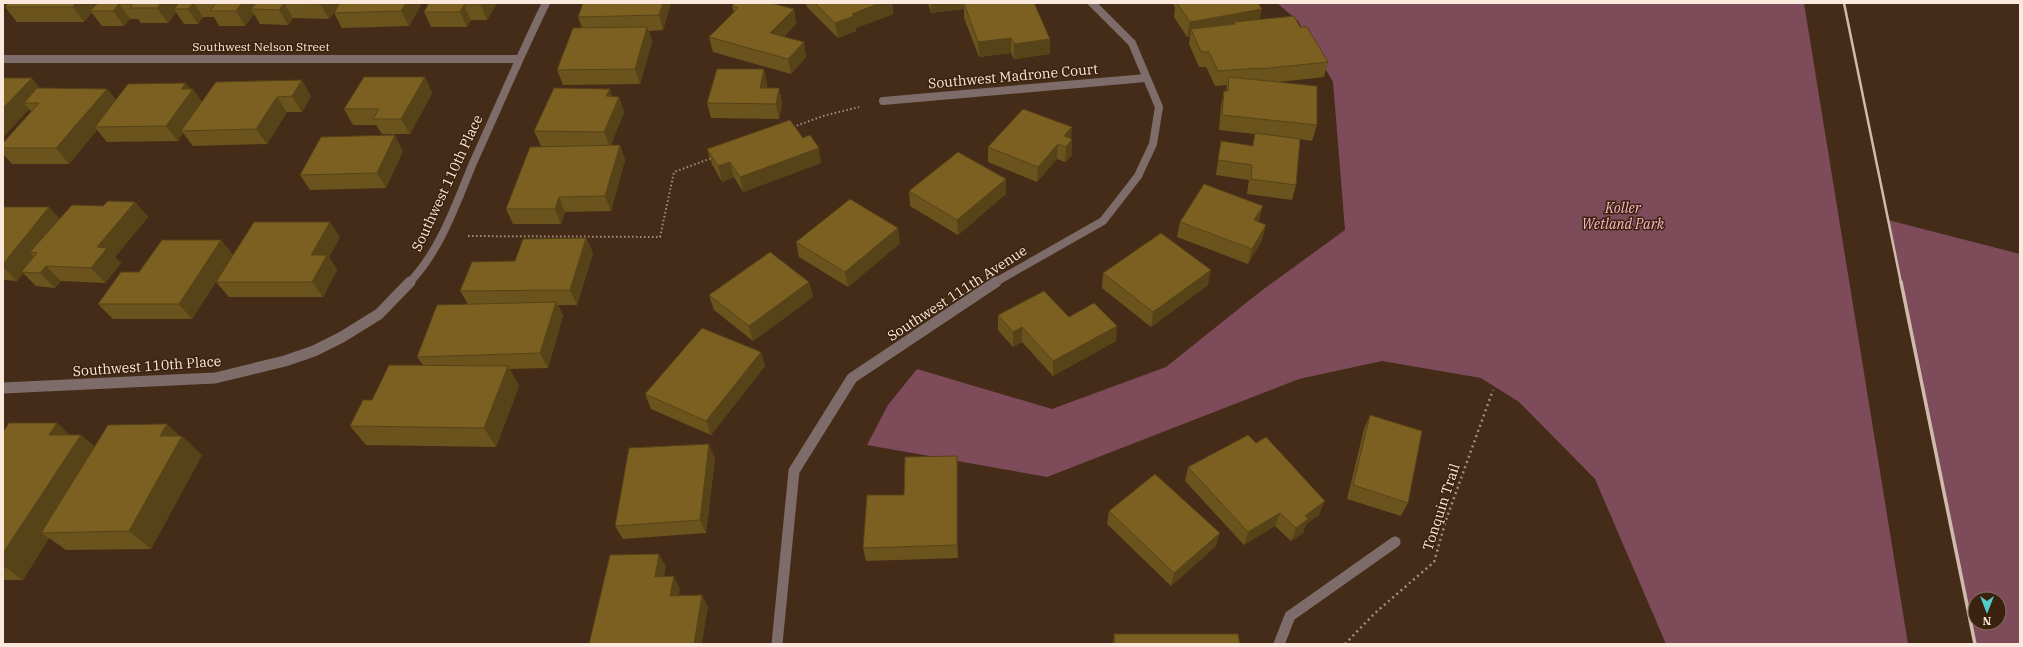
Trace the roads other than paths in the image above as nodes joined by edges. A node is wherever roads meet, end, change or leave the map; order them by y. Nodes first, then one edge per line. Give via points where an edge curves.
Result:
1 (546, 3) edge
2 (1092, 3) edge
3 (3, 59) edge
4 (518, 59) junction
5 (1146, 78) junction
6 (883, 100) road end
7 (3, 388) edge
8 (1395, 542) dead end
9 (777, 644) edge
10 (1279, 644) edge

1 - 4 street, Southwest 110th Place
2 - 5 street, Southwest 111th Avenue via 1132,43
3 - 4 street, Southwest Nelson Street
4 - 7 street, Southwest 110th Place via 442,235 416,276 379,314 314,351 285,361 215,378
5 - 6 street, Southwest Madrone Court
5 - 9 street, Southwest 111th Avenue via 1158,107 1153,144 1138,176 1103,221 1011,272 852,378 794,471
8 - 10 street via 1290,616

